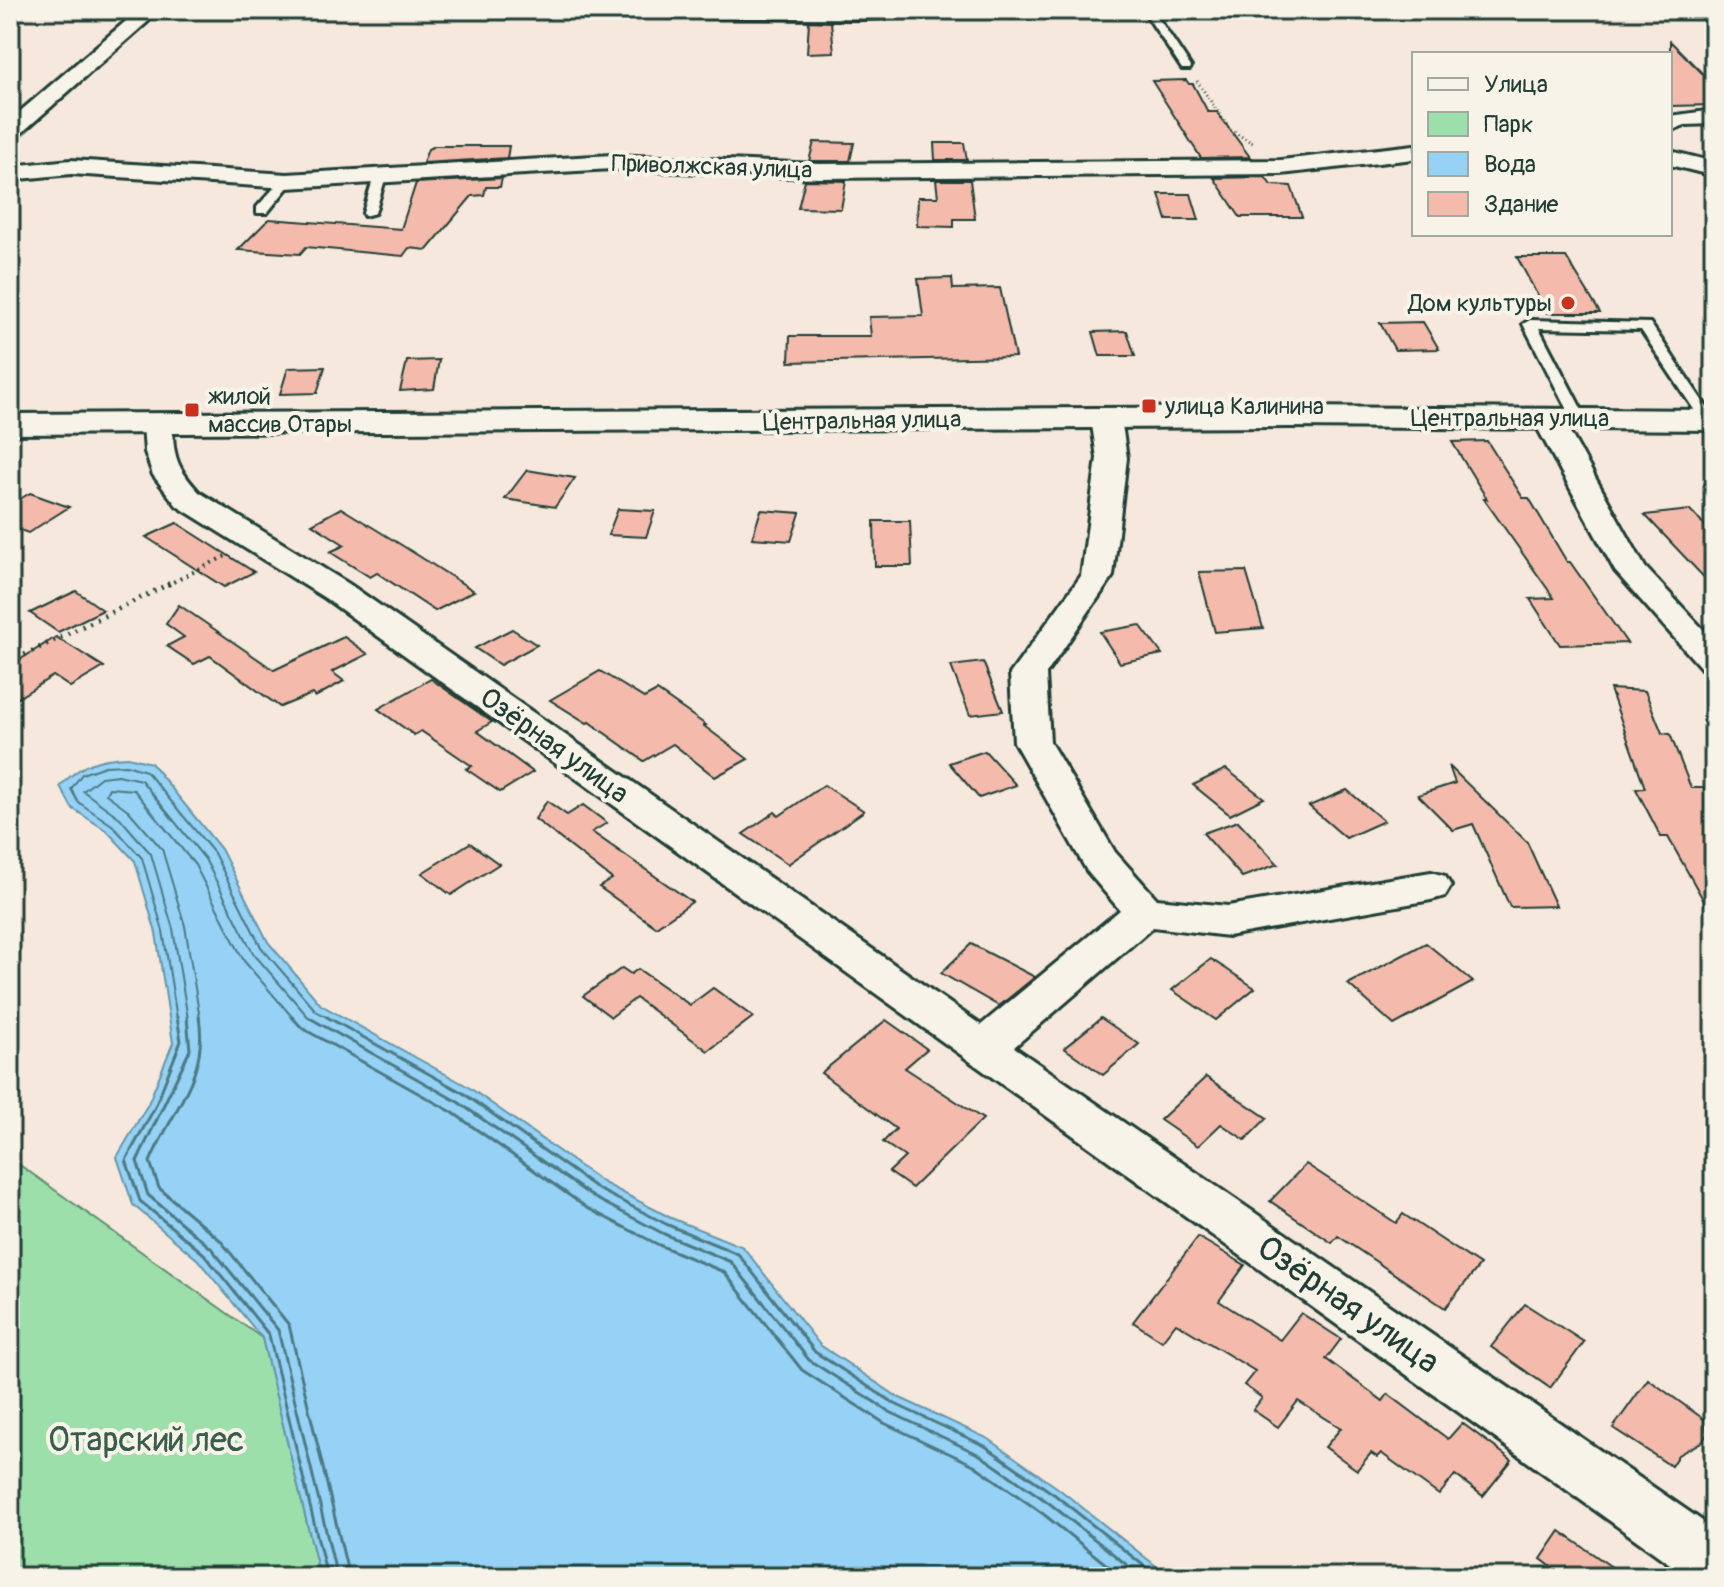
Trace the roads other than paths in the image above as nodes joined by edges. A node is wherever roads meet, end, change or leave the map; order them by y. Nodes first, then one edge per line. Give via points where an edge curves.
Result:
1 (151, 10) edge
2 (631, 10) edge
3 (949, 10) edge
4 (1148, 10) edge
5 (1186, 67) road end
6 (1714, 117) edge
7 (1672, 123) edge
8 (10, 131) edge
9 (1412, 152) edge
10 (1672, 158) edge
11 (1714, 169) edge
12 (10, 173) edge
13 (380, 176) junction
14 (287, 181) junction
15 (262, 210) dead end
16 (369, 213) dead end
17 (1106, 418) junction
18 (1563, 418) junction
19 (1711, 420) edge
20 (10, 424) edge
21 (158, 425) junction
22 (1714, 662) edge
23 (1431, 886) dead end
24 (1145, 912) junction
25 (982, 1049) junction
26 (1714, 1562) edge

1 - 8 street
2 - 3 street
4 - 5 lane
6 - 7 street
9 - 13 street, Приволжская улица via 1298,165 818,171 612,162
10 - 11 street
12 - 14 street, Приволжская улица via 71,167
13 - 14 street, Приволжская улица
13 - 16 lane
14 - 15 lane
17 - 18 street, Центральная улица
17 - 21 street, Центральная улица
17 - 24 street via 1112,458 1097,576 1028,674 1032,742 1101,861
18 - 19 street, Центральная улица
18 - 19 lane via 1530,324 1645,326
18 - 22 street via 1631,571
20 - 21 street, Центральная улица
21 - 25 street, Озёрная улица via 168,475 188,499 337,591
23 - 24 street via 1228,921
24 - 25 street
25 - 26 street, Озёрная улица

